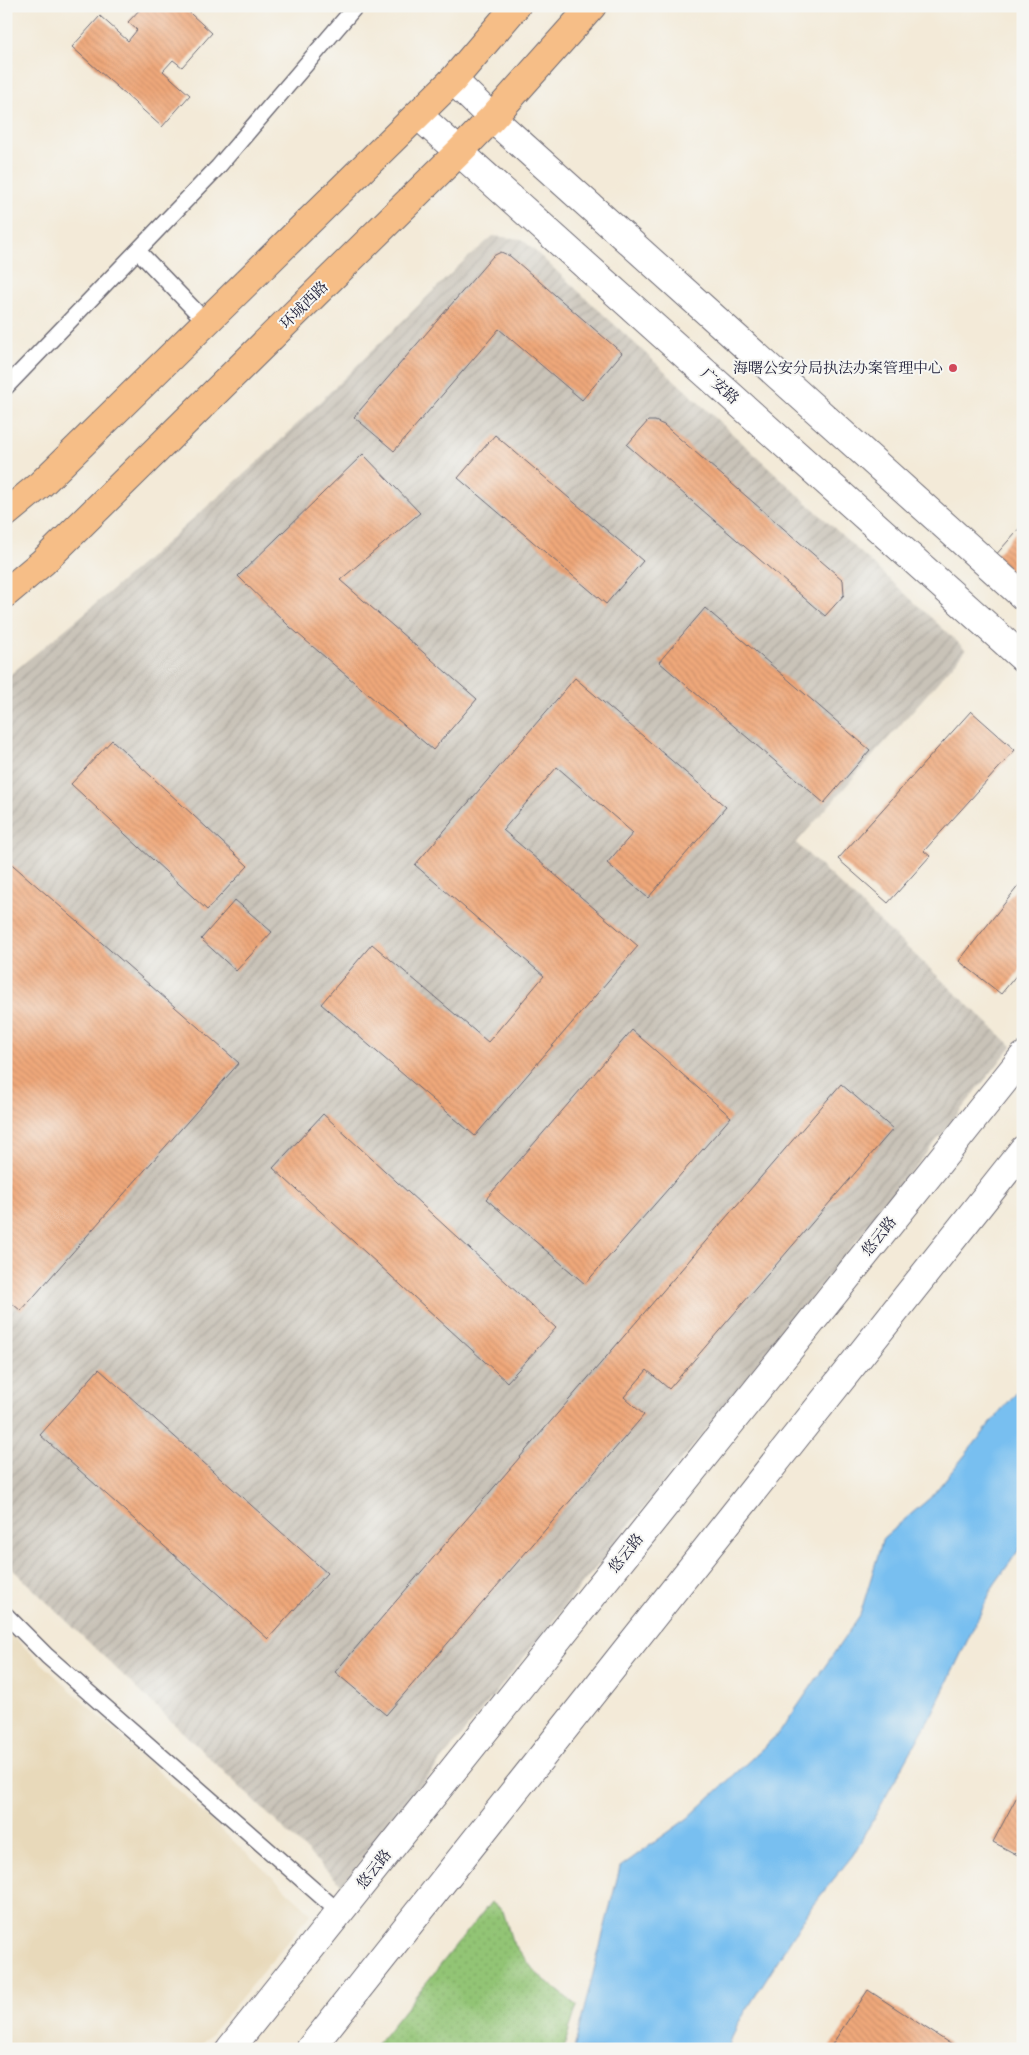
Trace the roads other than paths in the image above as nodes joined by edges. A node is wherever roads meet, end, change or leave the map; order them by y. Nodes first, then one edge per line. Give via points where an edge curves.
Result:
1 (356, 6) edge
2 (516, 6) edge
3 (592, 6) edge
4 (452, 80) junction
5 (418, 114) junction
6 (492, 118) junction
7 (459, 152) junction
8 (138, 251) junction
9 (206, 322) junction
10 (6, 387) edge
11 (6, 513) edge
12 (6, 592) edge
13 (1023, 596) edge
14 (1023, 658) edge
15 (1023, 1057) edge
16 (1023, 1150) edge
17 (6, 1615) edge
18 (339, 1912) junction
19 (230, 2049) edge
20 (310, 2049) edge

1 - 8 lane via 218,167
2 - 4 main road
3 - 6 main road, 环城西路
4 - 5 main road
4 - 6 street
5 - 7 street, 广安路
5 - 9 main road
6 - 7 main road, 环城西路
6 - 13 street
7 - 12 main road, 环城西路 via 43,562
7 - 14 street, 广安路
8 - 9 lane
8 - 10 lane
9 - 11 main road via 41,484
15 - 18 street, 悠云路
16 - 20 street
17 - 18 lane via 47,1656
18 - 19 street, 悠云路

